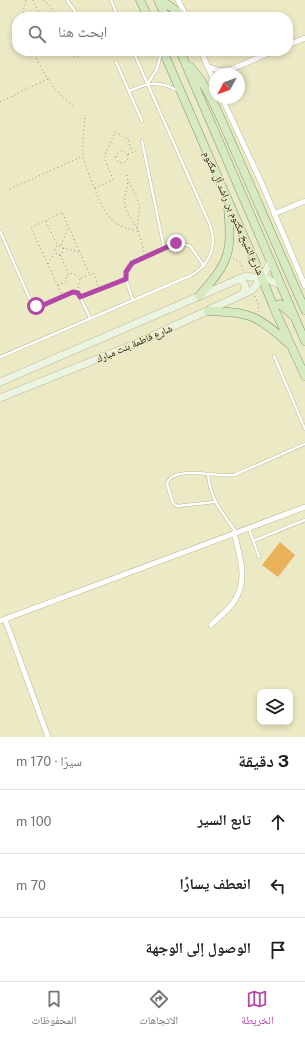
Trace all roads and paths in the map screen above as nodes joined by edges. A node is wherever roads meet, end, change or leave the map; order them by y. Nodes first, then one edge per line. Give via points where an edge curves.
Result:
1 (26, 0) edge
2 (33, 0) edge
3 (43, 0) edge
4 (67, 0) edge
5 (111, 0) edge
6 (140, 0) edge
7 (159, 0) edge
8 (178, 0) edge
9 (23, 12) edge
10 (39, 12) edge
11 (54, 12) edge
12 (75, 12) edge
13 (116, 12) edge
14 (146, 12) edge
15 (164, 12) edge
16 (177, 12) edge
17 (183, 12) edge
18 (305, 38) edge
19 (293, 43) edge
20 (35, 56) edge
21 (136, 56) edge
22 (161, 56) edge
23 (164, 56) edge
24 (182, 56) edge
25 (203, 56) edge
26 (263, 56) edge
27 (116, 62) dead end
28 (186, 64) junction
29 (207, 66) junction
30 (212, 68) edge
31 (235, 68) edge
32 (209, 70) edge
33 (48, 79) junction
34 (148, 84) junction
35 (129, 91) junction
36 (181, 93) junction
37 (0, 102) edge
38 (225, 104) edge
39 (74, 106) dead end
40 (85, 118) dead end
41 (142, 122) dead end
42 (142, 141) dead end
43 (143, 148) junction
44 (132, 152) junction
45 (127, 154) junction
46 (83, 156) junction
47 (127, 175) dead end
48 (128, 180) junction
49 (94, 188) junction
50 (10, 189) dead end
51 (227, 198) junction
52 (305, 201) edge
53 (274, 214) junction
54 (46, 220) junction
55 (68, 228) junction
56 (137, 228) junction
57 (0, 231) edge
58 (138, 231) junction
59 (260, 235) junction
60 (57, 246) junction
61 (61, 246) junction
62 (248, 246) junction
63 (63, 248) junction
64 (164, 248) junction
65 (55, 252) junction
66 (79, 252) junction
67 (60, 255) junction
68 (146, 256) junction
69 (271, 261) junction
70 (240, 262) dead end
71 (48, 265) junction
72 (204, 266) junction
73 (69, 275) junction
74 (90, 275) junction
75 (303, 275) edge
76 (246, 276) junction
77 (80, 278) junction
78 (262, 278) junction
79 (126, 279) junction
80 (237, 279) junction
81 (281, 285) junction
82 (57, 286) junction
83 (305, 286) edge
84 (99, 289) junction
85 (252, 290) junction
86 (77, 292) junction
87 (242, 294) junction
88 (199, 296) junction
89 (63, 297) junction
90 (80, 297) junction
91 (133, 300) junction
92 (259, 306) dead end
93 (274, 308) junction
94 (305, 310) edge
95 (208, 311) junction
96 (294, 316) junction
97 (90, 318) junction
98 (305, 341) edge
99 (292, 347) junction
100 (274, 356) dead end
101 (0, 357) edge
102 (305, 376) edge
103 (0, 382) edge
104 (0, 398) edge
105 (305, 429) edge
106 (305, 444) edge
107 (208, 474) junction
108 (215, 502) junction
109 (305, 507) edge
110 (305, 520) edge
111 (249, 528) junction
112 (235, 533) junction
113 (253, 541) junction
114 (259, 557) dead end
115 (2, 620) edge
116 (211, 625) dead end
117 (48, 737) edge

1 - 9 path
2 - 10 path
3 - 11 path
4 - 12 lane
5 - 13 lane
6 - 14 main road
7 - 15 main road
7 - 16 main road
8 - 17 street
18 - 19 street
20 - 33 path
21 - 34 lane
22 - 34 lane via 157,69
23 - 36 main road, شارع الشيخ مكتوم بن راشد آل مكتوم
24 - 28 main road, شارع الشيخ مكتوم بن راشد آل مكتوم
25 - 29 street
26 - 31 street
27 - 35 lane
28 - 59 main road, شارع الشيخ مكتوم بن راشد آل مكتوم
28 - 94 main road via 198,76 207,91
29 - 30 street
29 - 32 street
33 - 37 path
33 - 39 path via 56,92
34 - 35 lane
34 - 36 lane via 165,85
34 - 72 lane via 212,232 213,246
35 - 41 lane
36 - 51 main road, شارع الشيخ مكتوم بن راشد آل مكتوم
38 - 53 street
40 - 46 path
42 - 43 lane
43 - 44 path
43 - 64 lane
44 - 45 path
44 - 49 path via 128,139 115,132 104,157 113,180
45 - 45 path via 124,151 119,152 116,155 117,160 120,163 125,162 128,159
46 - 49 path
46 - 50 path
47 - 48 path
48 - 56 path via 140,205
48 - 56 path via 125,204
49 - 58 path via 102,208 109,217 122,227
51 - 62 main road, شارع الشيخ مكتوم بن راشد آل مكتوم
51 - 88 main road via 230,235 227,255 219,272
52 - 53 street
53 - 75 street
54 - 55 path via 62,212
54 - 60 path
54 - 71 path via 30,228
55 - 61 path
55 - 66 path
56 - 58 path
57 - 89 lane via 32,304 39,306
58 - 68 path
59 - 62 main road via 257,247
59 - 69 main road, شارع الشيخ مكتوم بن راشد آل مكتوم
60 - 61 path
60 - 65 path via 54,248
61 - 63 path
62 - 78 main road, شارع الشيخ مكتوم بن راشد آل مكتوم
63 - 66 path
63 - 67 path
64 - 68 lane
64 - 72 lane via 176,243 187,244
65 - 67 path
65 - 71 path
66 - 74 path
67 - 73 path
68 - 79 lane via 130,265
69 - 78 street, شارع فاطمة بنت مبارك
69 - 81 main road, شارع الشيخ مكتوم بن راشد آل مكتوم
70 - 76 path
71 - 82 path
72 - 91 lane via 192,275
73 - 77 path via 73,273
73 - 82 path via 66,276 66,282
74 - 77 path
74 - 84 path via 94,273
75 - 83 street
76 - 78 street, شارع فاطمة بنت مبارك
76 - 80 street, شارع فاطمة بنت مبارك
77 - 86 path
78 - 81 street, شارع فاطمة بنت مبارك
78 - 85 street, شارع فاطمة بنت مبارك
78 - 93 main road, شارع الشيخ مكتوم بن راشد آل مكتوم
79 - 84 path
79 - 91 lane
80 - 87 street via 246,287
80 - 88 street, شارع فاطمة بنت مبارك
81 - 96 main road, شارع الشيخ مكتوم بن راشد آل مكتوم
82 - 89 path
84 - 90 path
85 - 87 street, شارع فاطمة بنت مبارك
85 - 92 path
86 - 89 lane
86 - 90 lane
87 - 95 street, شارع فاطمة بنت مبارك
88 - 103 street, شارع فاطمة بنت مبارك
90 - 97 lane
91 - 97 lane
93 - 96 main road via 280,304
93 - 99 main road, شارع الشيخ مكتوم بن راشد آل مكتوم
95 - 99 main road via 240,313 258,319
95 - 104 street, شارع فاطمة بنت مبارك
96 - 98 main road, شارع الشيخ مكتوم بن راشد آل مكتوم
97 - 101 lane
99 - 102 main road, شارع الشيخ مكتوم بن راشد آل مكتوم
100 - 105 lane
106 - 107 lane via 239,474
107 - 108 lane
107 - 108 lane via 185,473 169,479 167,484 172,503 177,506
108 - 112 lane
109 - 111 street
110 - 113 lane
111 - 112 street
111 - 113 lane
112 - 115 street
112 - 116 street via 242,571 240,588 233,603
113 - 114 lane
115 - 117 street

